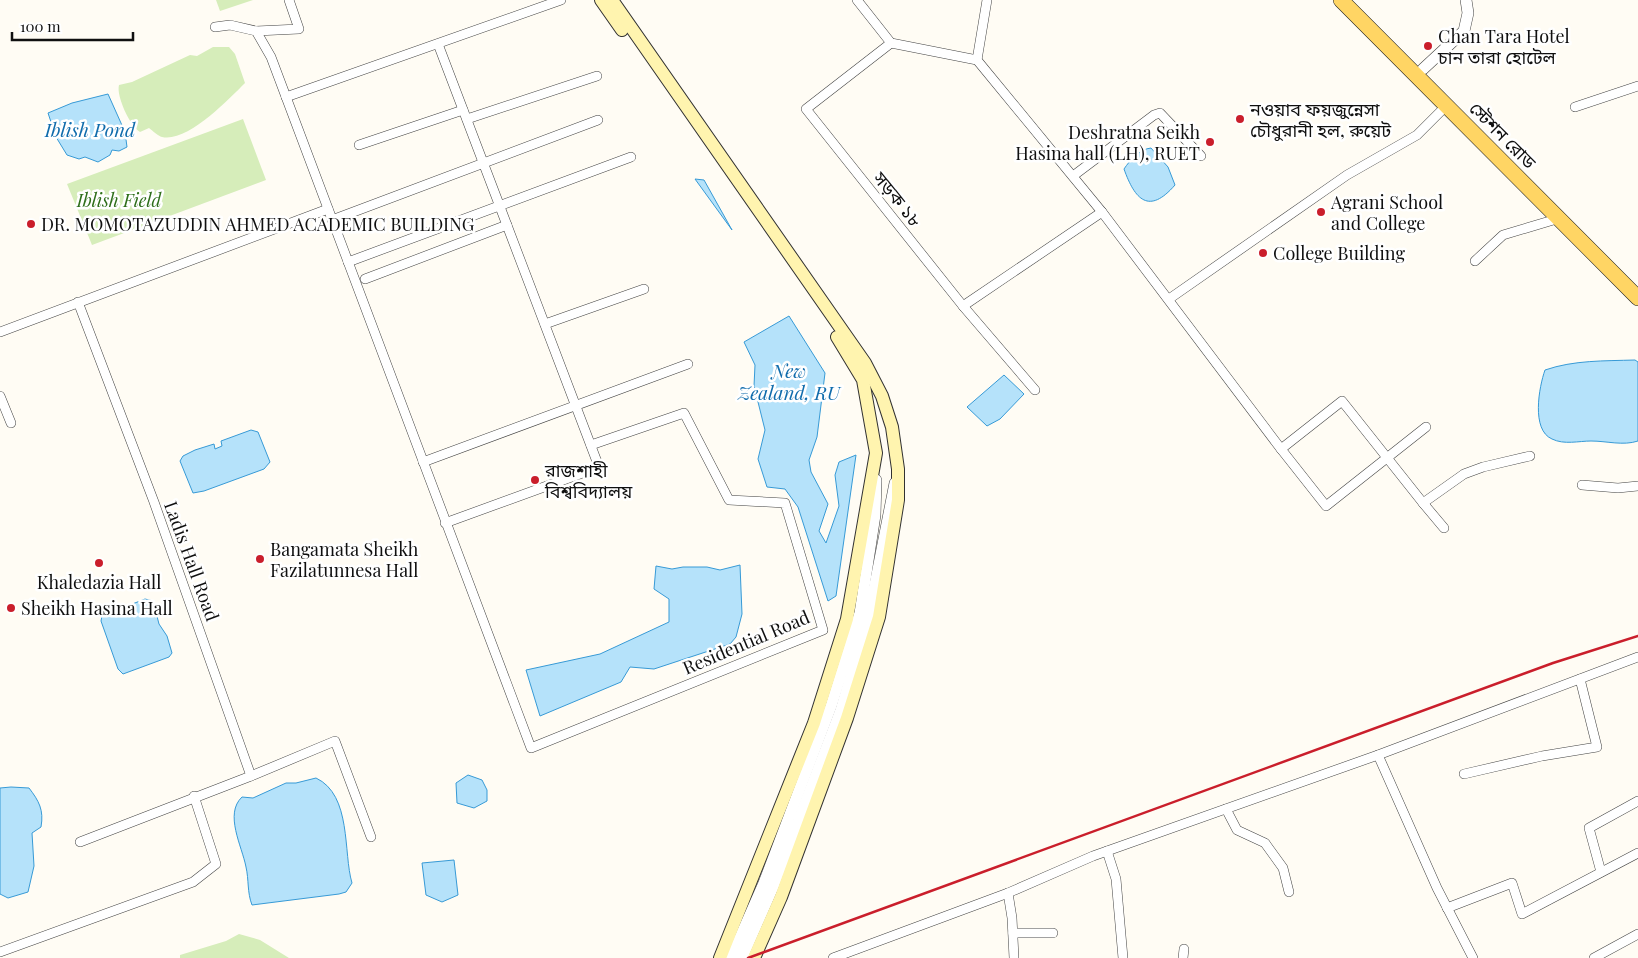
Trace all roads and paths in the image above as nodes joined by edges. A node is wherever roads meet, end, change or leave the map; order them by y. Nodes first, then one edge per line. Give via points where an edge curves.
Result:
1 (289, 0) edge
2 (561, 0) edge
3 (601, 0) edge
4 (612, 0) edge
5 (857, 0) edge
6 (987, 0) edge
7 (1341, 0) edge
8 (1354, 0) edge
9 (1466, 0) edge
10 (215, 27) dead end
11 (256, 31) junction
12 (890, 43) junction
13 (438, 44) junction
14 (977, 60) junction
15 (1422, 69) junction
16 (597, 76) dead end
17 (1638, 86) edge
18 (286, 97) junction
19 (1446, 106) junction
20 (1576, 107) dead end
21 (463, 110) junction
22 (467, 119) junction
23 (598, 120) dead end
24 (359, 145) dead end
25 (1201, 156) dead end
26 (631, 157) dead end
27 (483, 163) junction
28 (1073, 176) junction
29 (500, 206) junction
30 (328, 209) junction
31 (1102, 212) junction
32 (1560, 218) junction
33 (332, 220) junction
34 (507, 225) junction
35 (1475, 261) dead end
36 (348, 262) junction
37 (365, 279) dead end
38 (1638, 284) edge
39 (644, 289) dead end
40 (1638, 298) edge
41 (1169, 299) junction
42 (78, 302) junction
43 (963, 306) junction
44 (545, 324) junction
45 (0, 332) edge
46 (688, 364) dead end
47 (1035, 390) dead end
48 (0, 396) edge
49 (576, 406) junction
50 (11, 423) dead end
51 (1426, 427) dead end
52 (591, 445) junction
53 (1281, 449) junction
54 (876, 453) junction
55 (1530, 456) dead end
56 (1388, 457) junction
57 (423, 462) junction
58 (898, 469) junction
59 (1582, 485) dead end
60 (1638, 486) edge
61 (1423, 503) junction
62 (445, 523) junction
63 (1444, 528) dead end
64 (1638, 657) edge
65 (1580, 679) junction
66 (1378, 755) junction
67 (1464, 774) dead end
68 (251, 776) junction
69 (194, 796) junction
70 (1638, 801) edge
71 (1226, 809) junction
72 (371, 837) dead end
73 (80, 842) dead end
74 (1107, 851) junction
75 (1638, 853) edge
76 (1601, 872) junction
77 (1290, 892) dead end
78 (1008, 893) junction
79 (1447, 908) junction
80 (1013, 933) junction
81 (1052, 933) dead end
82 (1638, 934) edge
83 (0, 952) edge
84 (720, 958) edge
85 (731, 958) edge
86 (742, 958) edge
87 (754, 958) edge
88 (833, 958) edge
89 (1014, 958) edge
90 (1123, 958) edge
91 (1473, 958) edge
92 (1594, 958) edge

1 - 11 street via 299,29
2 - 13 street
3 - 54 main road via 841,342 863,380
4 - 58 main road via 865,363 882,396 892,427
5 - 12 street
6 - 14 street
7 - 19 main road, স্টেশন রোড
8 - 15 main road, স্টেশন রোড
9 - 15 street via 1468,13 1464,31
10 - 11 street via 230,25
11 - 18 street via 271,57
12 - 14 street
12 - 43 street, সড়ক ১৮ via 806,109
13 - 18 street
13 - 21 street
14 - 28 street
15 - 38 main road, স্টেশন রোড
16 - 22 street
17 - 20 street
18 - 30 street
19 - 32 main road, স্টেশন রোড
19 - 41 street via 1416,135 1347,175
21 - 22 street
21 - 24 street
22 - 27 street
23 - 27 street
25 - 28 street via 1160,113
26 - 29 street
27 - 29 street
27 - 33 street
28 - 31 street
29 - 34 street
29 - 36 street
30 - 33 street
30 - 42 street
31 - 41 street
31 - 43 street
32 - 35 street via 1502,235
32 - 40 main road, স্টেশন রোড
33 - 36 street
34 - 37 street
34 - 44 street
36 - 57 street
39 - 44 street
41 - 53 street
42 - 45 street
42 - 68 street, Ladis Hall Road via 154,502
43 - 47 street, সড়ক ১৮
44 - 49 street
46 - 49 street
48 - 50 street
49 - 52 street
49 - 57 street
51 - 56 street
52 - 62 street via 599,467
52 - 62 street, Residential Road via 684,412 729,500 784,503 823,630 531,748
53 - 56 street via 1342,401
53 - 56 street via 1326,506
54 - 84 main road via 847,619 814,723
54 - 85 street via 875,516 860,613 831,706 764,883
55 - 61 street via 1464,474
56 - 61 street
57 - 62 street
58 - 86 street via 870,615 840,710 773,887
58 - 87 main road via 898,500 878,617 847,718 781,896
59 - 60 street
61 - 63 street
64 - 65 street
65 - 66 street
65 - 67 street via 1597,747
66 - 71 street
66 - 79 street
68 - 69 street
68 - 72 street via 335,741
69 - 73 street
69 - 83 street via 216,864 193,882
70 - 76 street via 1589,828
71 - 74 street
71 - 77 street via 1237,830 1265,843 1283,868
74 - 78 street
74 - 90 street via 1116,879
75 - 76 street
76 - 79 street via 1522,914 1512,883
78 - 80 street
78 - 88 street
79 - 91 street
80 - 81 street
80 - 89 street
82 - 92 street

